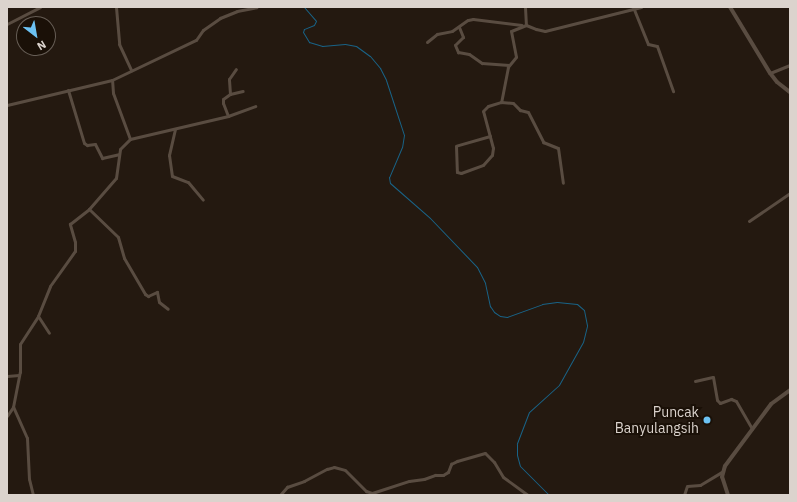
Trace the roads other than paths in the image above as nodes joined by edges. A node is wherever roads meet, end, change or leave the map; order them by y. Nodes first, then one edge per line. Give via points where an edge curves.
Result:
1 (40, 7) edge
2 (116, 7) edge
3 (257, 7) edge
4 (525, 7) edge
5 (641, 7) edge
6 (730, 7) edge
7 (633, 8) edge
8 (7, 24) edge
9 (525, 25) junction
10 (458, 27) junction
11 (427, 42) dead end
12 (509, 65) junction
13 (790, 65) edge
14 (236, 69) dead end
15 (131, 70) junction
16 (770, 73) junction
17 (112, 80) junction
18 (68, 90) junction
19 (243, 91) dead end
20 (673, 91) dead end
21 (790, 92) edge
22 (230, 94) junction
23 (501, 102) junction
24 (7, 105) edge
25 (255, 106) dead end
26 (228, 116) junction
27 (175, 129) junction
28 (490, 136) junction
29 (130, 139) junction
30 (119, 154) junction
31 (562, 182) dead end
32 (790, 193) edge
33 (203, 200) dead end
34 (89, 209) junction
35 (749, 221) dead end
36 (168, 310) dead end
37 (38, 316) junction
38 (49, 332) dead end
39 (19, 375) junction
40 (7, 376) edge
41 (695, 381) dead end
42 (790, 390) edge
43 (13, 407) junction
44 (7, 416) edge
45 (752, 429) junction
46 (722, 472) junction
47 (33, 495) edge
48 (280, 495) edge
49 (528, 495) edge
50 (684, 495) edge
51 (728, 495) edge

1 - 8 street
2 - 15 street via 119,44
3 - 15 street via 220,18 196,40
4 - 9 street
5 - 7 street
6 - 16 street
7 - 9 street via 545,31
7 - 20 street via 648,44 658,46
9 - 10 street via 473,19
9 - 12 street via 511,30 516,56
10 - 11 street via 437,34
10 - 12 street via 463,37 455,45 458,52 469,54 482,63
12 - 23 street
13 - 16 street
14 - 22 street via 230,77
15 - 17 street
16 - 21 street
17 - 18 street
17 - 29 street via 113,93
18 - 24 street
18 - 30 street via 84,143 95,144 102,158
19 - 22 street
22 - 26 street via 223,100
23 - 28 street via 488,106 483,111
23 - 31 street via 513,103 520,110 528,112 543,142 558,148
25 - 26 street
26 - 27 street
27 - 29 street
27 - 33 street via 169,155 172,176 188,182
28 - 28 street via 493,148 489,160 483,165 457,172 456,146
29 - 30 street via 120,149
30 - 34 street via 116,178
32 - 35 street
34 - 36 street via 118,237 124,258 145,294 148,296 157,292 159,302
34 - 37 street via 70,224 75,251 50,286
37 - 38 street
37 - 39 street via 21,342
39 - 40 street
39 - 43 street
41 - 45 street via 713,377 716,400 736,401
42 - 45 street via 775,400
43 - 44 street
43 - 47 street via 27,438 30,458 29,479
45 - 46 street
46 - 50 street via 700,485 687,486
46 - 51 street
48 - 49 street via 287,487 334,468 345,470 366,491 372,493 409,481 443,475 448,472 451,464 485,453 503,477

